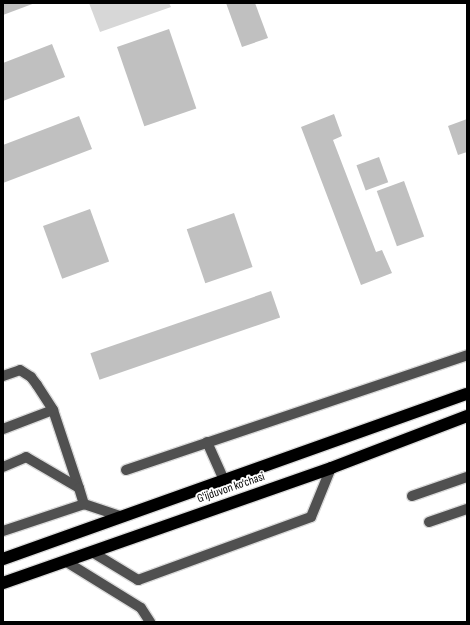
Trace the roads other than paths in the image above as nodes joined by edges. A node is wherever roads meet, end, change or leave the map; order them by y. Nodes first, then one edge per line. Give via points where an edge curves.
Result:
1 (467, 355) edge
2 (3, 376) edge
3 (467, 394) edge
4 (53, 410) junction
5 (467, 416) edge
6 (3, 429) edge
7 (207, 442) junction
8 (3, 467) edge
9 (331, 468) junction
10 (126, 470) dead end
11 (467, 477) edge
12 (224, 480) junction
13 (79, 488) junction
14 (412, 496) dead end
15 (84, 504) junction
16 (467, 509) edge
17 (123, 517) junction
18 (429, 522) dead end
19 (3, 531) edge
20 (92, 552) junction
21 (3, 559) edge
22 (65, 561) junction
23 (3, 583) edge
24 (150, 622) edge

1 - 7 lane
2 - 4 lane via 20,370 31,377
3 - 12 highway, G'ijduvon ko‘chasi
4 - 6 lane
4 - 13 lane
5 - 9 highway, G'ijduvon ko‘chasi
7 - 10 lane
7 - 12 lane
8 - 13 lane via 26,458
9 - 20 highway, G'ijduvon ko‘chasi
9 - 20 lane via 311,517 138,580
11 - 14 lane
12 - 17 highway, G'ijduvon ko‘chasi
13 - 15 lane
15 - 17 lane
15 - 19 lane
16 - 18 lane
17 - 21 highway, G'ijduvon ko‘chasi
20 - 22 highway, G'ijduvon ko‘chasi
22 - 23 highway, G'ijduvon ko‘chasi
22 - 24 lane via 142,608

